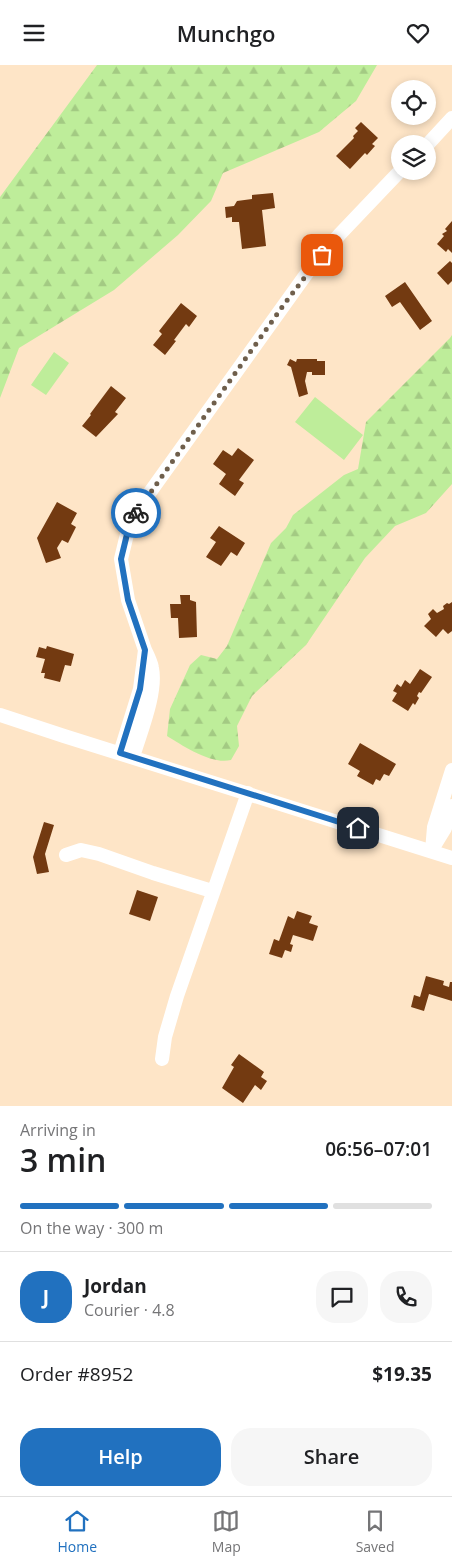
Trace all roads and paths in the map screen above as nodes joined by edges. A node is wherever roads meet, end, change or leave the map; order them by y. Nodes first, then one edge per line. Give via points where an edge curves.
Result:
1 (452, 118) edge
2 (436, 135) edge
3 (391, 180) edge
4 (0, 715) edge
5 (126, 755) junction
6 (452, 770) edge
7 (248, 793) junction
8 (452, 807) edge
9 (432, 851) junction
10 (66, 855) dead end
11 (452, 858) edge
12 (212, 891) junction
13 (162, 1059) dead end

1 - 2 street
3 - 5 street via 307,273 132,519 121,559 128,600 152,668 152,692
4 - 5 street
5 - 7 street
6 - 9 street via 434,827
7 - 9 street
7 - 12 street
8 - 9 street
9 - 11 street
10 - 12 street via 81,850 99,854
12 - 13 street via 174,1004

